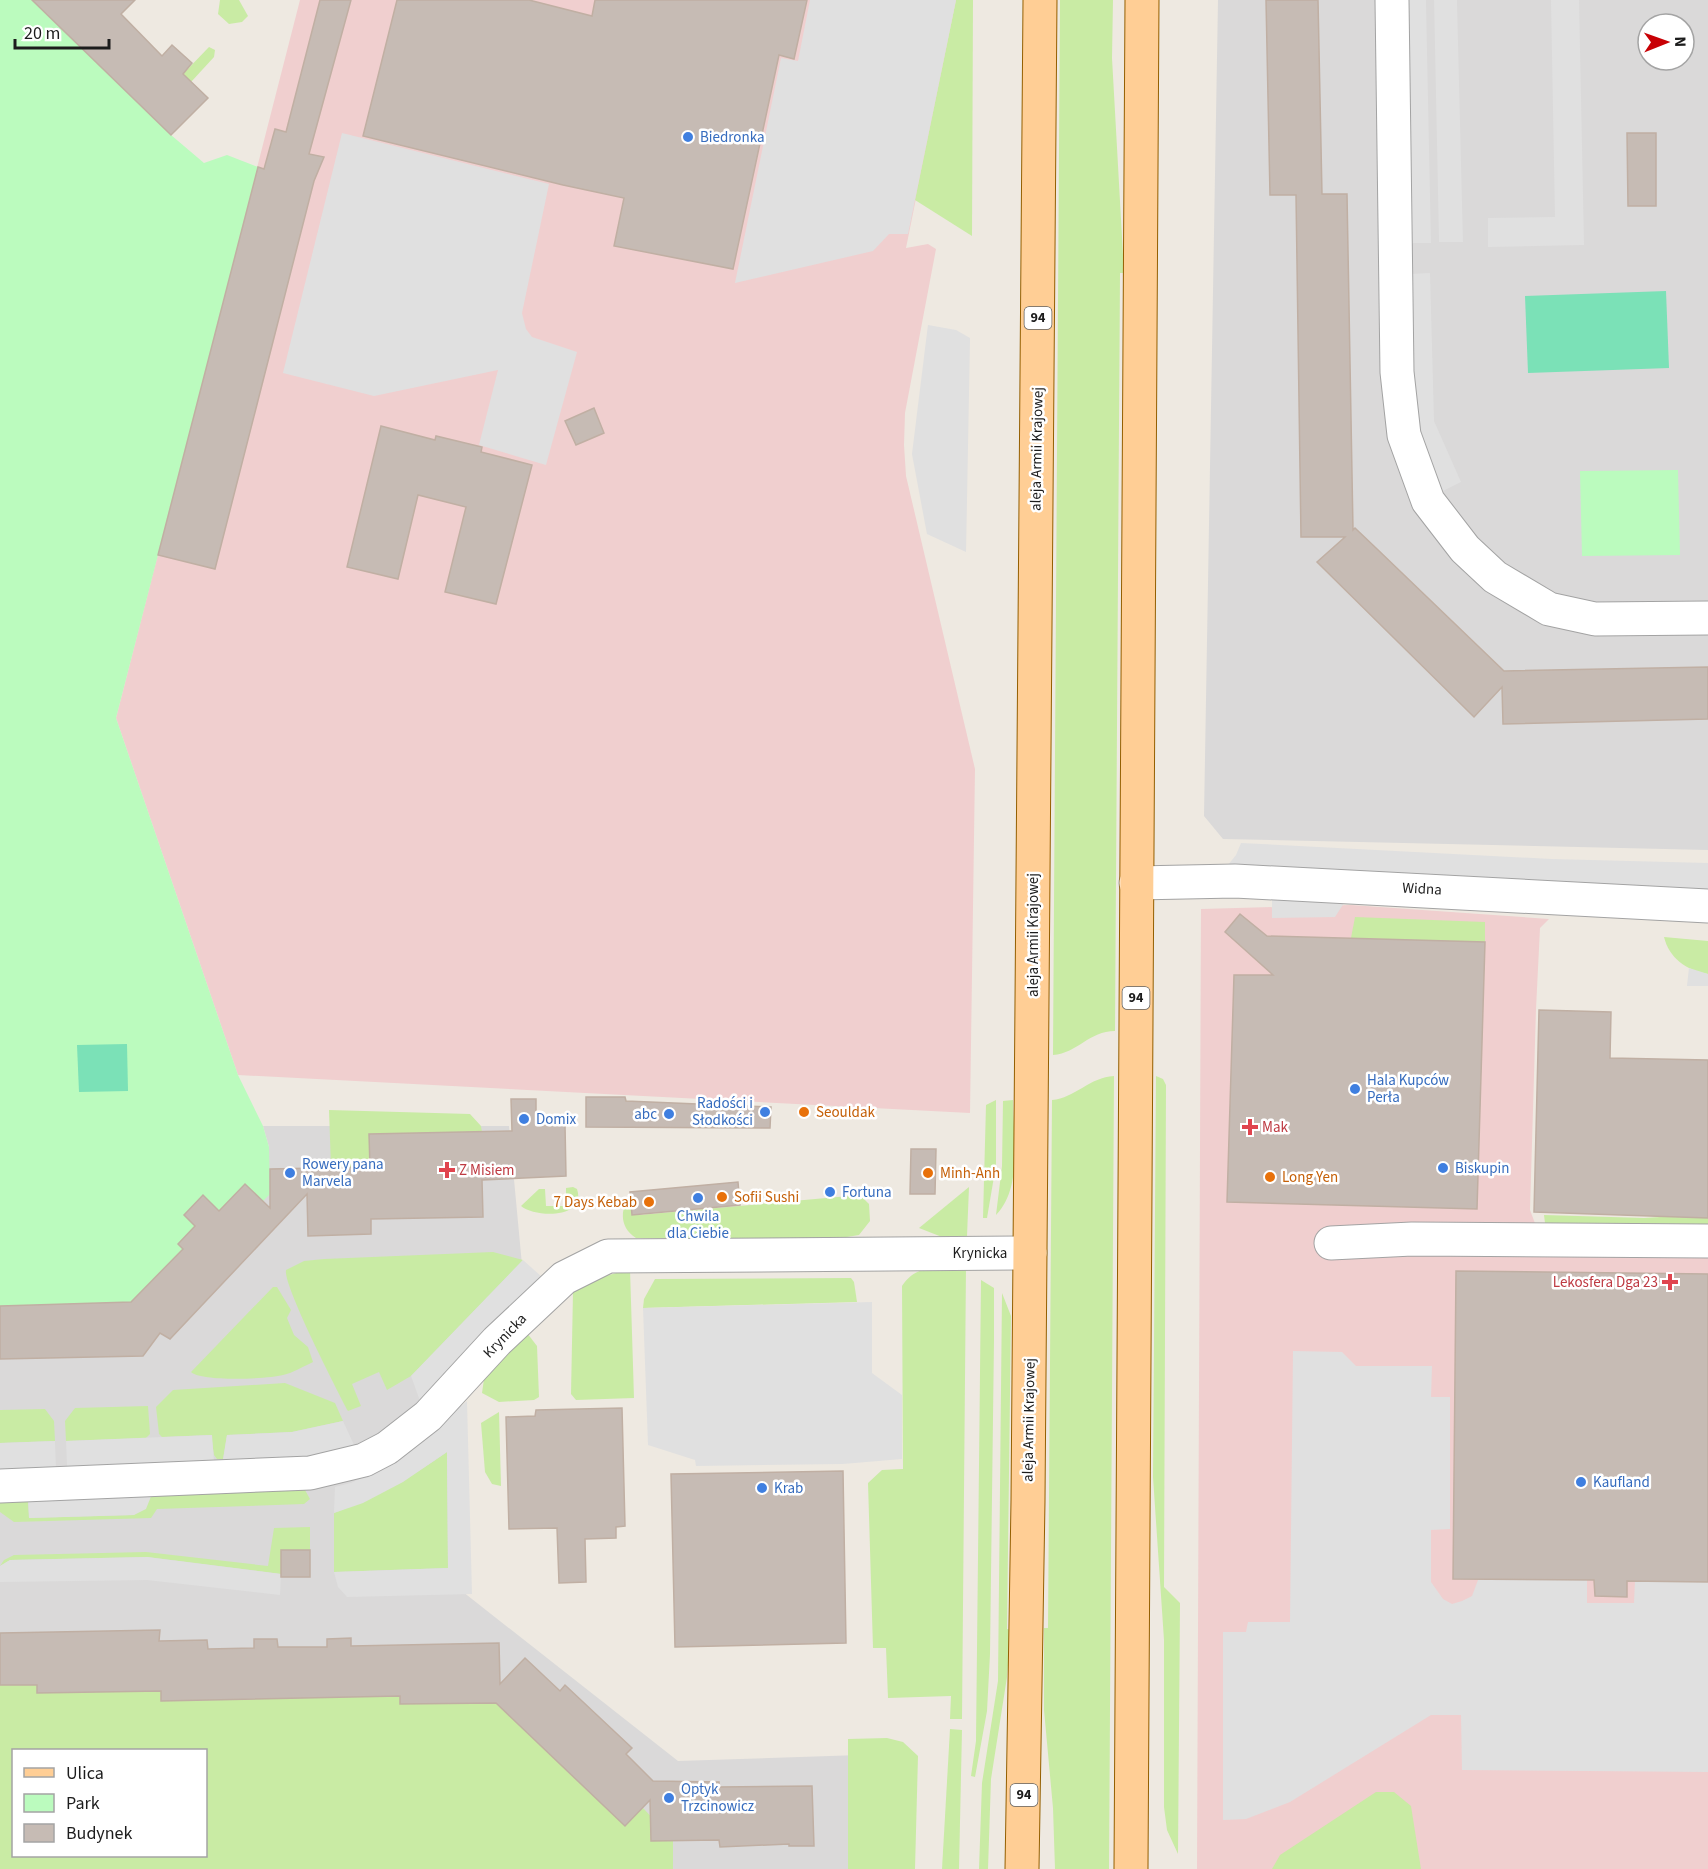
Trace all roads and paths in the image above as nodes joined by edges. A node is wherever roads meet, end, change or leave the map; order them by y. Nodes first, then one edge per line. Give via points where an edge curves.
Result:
1 (1040, 0) edge
2 (1142, 0) edge
3 (1392, 0) edge
4 (1708, 618) edge
5 (1136, 883) junction
6 (1708, 906) edge
7 (1708, 1241) edge
8 (1331, 1243) dead end
9 (1030, 1252) junction
10 (0, 1486) edge
11 (1022, 1869) edge
12 (1131, 1869) edge

1 - 9 main road, aleja Armii Krajowej / 94
2 - 5 main road, 94
3 - 4 street via 1397,372 1404,435 1428,501 1465,549 1495,577 1549,609 1595,620
5 - 6 street, Widna via 1235,881
5 - 12 main road, 94
7 - 8 street via 1412,1239
9 - 10 street, Krynicka via 608,1256 564,1278 497,1341 428,1416 387,1448 364,1460 309,1473
9 - 11 main road, aleja Armii Krajowej / 94

